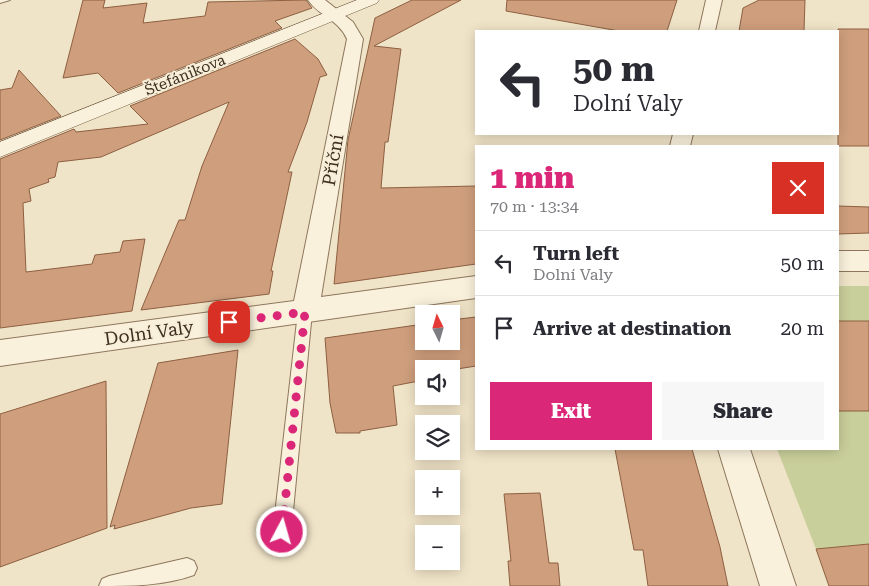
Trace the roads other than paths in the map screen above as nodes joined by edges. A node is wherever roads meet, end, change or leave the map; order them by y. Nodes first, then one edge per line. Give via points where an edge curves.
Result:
1 (6, 0) edge
2 (316, 0) edge
3 (371, 0) edge
4 (714, 0) edge
5 (0, 1) edge
6 (335, 15) junction
7 (707, 30) edge
8 (0, 150) edge
9 (839, 261) edge
10 (869, 261) edge
11 (475, 287) edge
12 (305, 312) junction
13 (0, 353) edge
14 (734, 450) edge
15 (282, 532) dead end
16 (187, 568) dead end
17 (109, 586) edge
18 (778, 586) edge

1 - 5 lane
2 - 6 street, Příční
3 - 6 main road, Štefánikova
4 - 7 street
6 - 8 main road, Štefánikova
6 - 12 street, Příční via 348,24 355,39
9 - 10 street
11 - 12 street, Dolní Valy
12 - 13 street, Dolní Valy
12 - 15 lane
14 - 18 street
16 - 17 lane

